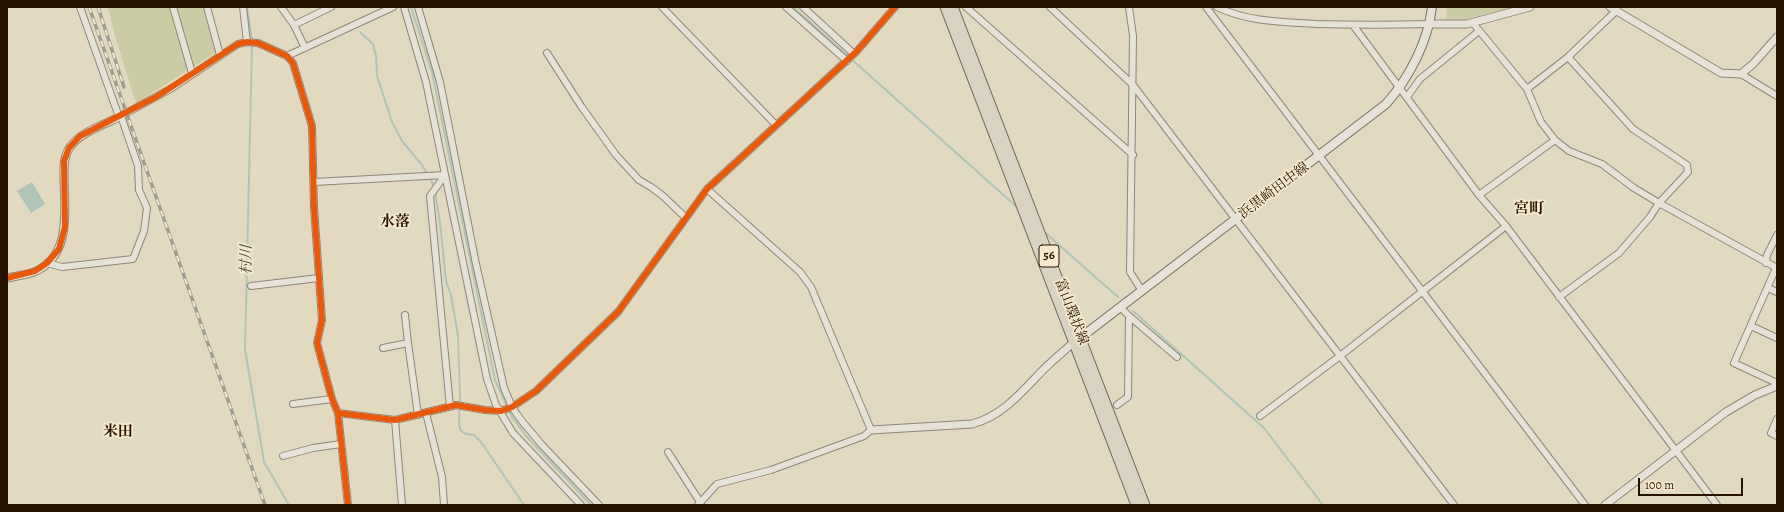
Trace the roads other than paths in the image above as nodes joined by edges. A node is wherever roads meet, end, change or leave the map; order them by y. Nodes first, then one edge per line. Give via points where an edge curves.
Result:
1 (80, 7) edge
2 (173, 7) edge
3 (207, 7) edge
4 (243, 7) edge
5 (281, 7) edge
6 (331, 7) edge
7 (393, 7) edge
8 (404, 7) edge
9 (418, 7) edge
10 (662, 7) edge
11 (786, 7) edge
12 (803, 7) edge
13 (896, 7) edge
14 (945, 7) edge
15 (953, 7) edge
16 (966, 7) edge
17 (1050, 7) edge
18 (1128, 7) edge
19 (1206, 7) edge
20 (1218, 7) edge
21 (1432, 7) edge
22 (1530, 7) edge
23 (1614, 9) edge
24 (379, 10) edge
25 (1473, 23) junction
26 (1429, 24) junction
27 (294, 25) junction
28 (1353, 25) junction
29 (1479, 31) junction
30 (1777, 37) edge
31 (248, 42) junction
32 (305, 48) junction
33 (547, 53) dead end
34 (854, 54) junction
35 (220, 55) junction
36 (287, 56) junction
37 (1568, 57) junction
38 (847, 61) junction
39 (192, 73) junction
40 (1740, 74) junction
41 (1133, 85) junction
42 (1400, 88) junction
43 (1527, 89) junction
44 (1777, 96) edge
45 (1407, 97) junction
46 (120, 117) junction
47 (776, 124) junction
48 (1556, 140) junction
49 (1133, 155) junction
50 (1319, 156) junction
51 (445, 175) junction
52 (314, 182) junction
53 (707, 189) junction
54 (1479, 194) junction
55 (1659, 203) junction
56 (686, 218) junction
57 (1236, 219) junction
58 (1506, 226) junction
59 (1777, 235) edge
60 (47, 263) junction
61 (1766, 263) junction
62 (1777, 268) edge
63 (7, 278) edge
64 (319, 278) junction
65 (251, 286) dead end
66 (1768, 288) junction
67 (1142, 291) junction
68 (1422, 292) junction
69 (1777, 292) edge
70 (1559, 297) junction
71 (1121, 308) junction
72 (404, 315) dead end
73 (1129, 316) junction
74 (1751, 326) junction
75 (1777, 338) edge
76 (1077, 340) junction
77 (408, 343) junction
78 (383, 348) dead end
79 (1340, 356) junction
80 (1177, 357) dead end
81 (1777, 383) edge
82 (1777, 386) edge
83 (332, 399) junction
84 (292, 404) dead end
85 (1117, 405) dead end
86 (450, 407) junction
87 (512, 407) junction
88 (501, 411) junction
89 (338, 413) junction
90 (426, 413) junction
91 (418, 415) junction
92 (1260, 416) dead end
93 (1777, 419) edge
94 (395, 420) junction
95 (872, 430) junction
96 (1777, 436) edge
97 (342, 444) junction
98 (1676, 450) junction
99 (668, 452) dead end
100 (283, 456) dead end
101 (1130, 490) junction
102 (699, 503) edge
103 (348, 505) edge
104 (402, 505) edge
105 (444, 505) edge
106 (581, 505) edge
107 (599, 505) edge
108 (1131, 505) edge
109 (1136, 505) edge
110 (1145, 505) edge
111 (1454, 505) edge
112 (1585, 505) edge
113 (1605, 505) edge
114 (1717, 505) edge

1 - 46 street
2 - 39 street
3 - 35 street
4 - 31 street
5 - 27 street
6 - 27 street
7 - 24 street
8 - 51 street via 426,82
9 - 87 street via 440,82 498,366
10 - 47 street
11 - 38 street
12 - 34 street
13 - 34 street
14 - 76 main road, 富山環状線 / 56
15 - 76 main road, 富山環状線 / 56
16 - 49 street
17 - 41 street
18 - 41 street via 1133,36
19 - 50 street
20 - 28 street via 1232,14 1260,20
21 - 26 main road, 浜黒崎田中線
22 - 25 street
23 - 37 street
23 - 40 street via 1721,73
24 - 32 street
25 - 26 street
25 - 29 street
26 - 28 street
26 - 42 main road, 浜黒崎田中線 via 1416,58
27 - 32 street
28 - 42 street
29 - 43 street
29 - 45 street via 1420,79
30 - 40 street via 1753,64
31 - 35 street via 238,44
31 - 36 street via 257,43
32 - 36 street
33 - 56 street via 616,155 639,180 663,196
34 - 38 street
35 - 39 street
36 - 52 street via 294,68 312,126
37 - 43 street
37 - 55 street via 1633,128 1687,165 1688,172
38 - 47 street
39 - 46 street via 172,88
40 - 44 street
41 - 49 street
41 - 57 street
42 - 45 street
42 - 50 main road, 浜黒崎田中線 via 1386,104
43 - 48 street via 1541,122
45 - 54 street
46 - 60 street via 80,136 69,148 64,161 65,227 59,249
46 - 60 street via 138,166 139,190 147,208 144,231 134,259 62,268
47 - 53 street
48 - 54 street
48 - 55 street via 1569,151 1602,164
49 - 67 street via 1130,272
50 - 57 main road, 浜黒崎田中線
50 - 68 street
51 - 52 street
51 - 86 street via 430,196
51 - 88 street via 487,379 496,405
52 - 64 street
53 - 56 street
53 - 95 street via 800,272 807,282
54 - 58 street
55 - 61 street
55 - 70 street via 1619,253
56 - 87 street via 618,312 536,391
57 - 67 main road, 浜黒崎田中線
57 - 79 street
58 - 68 street
58 - 70 street
59 - 61 street
60 - 63 street via 34,271
61 - 62 street
62 - 66 street
64 - 65 street
64 - 83 street via 322,320 317,343
66 - 69 street
66 - 74 street
67 - 71 main road, 浜黒崎田中線
68 - 79 street
68 - 112 street
70 - 98 street
71 - 73 street
71 - 76 main road, 浜黒崎田中線
72 - 77 street
73 - 80 street
73 - 85 street via 1128,397
74 - 75 street
74 - 81 street via 1734,362
76 - 95 street via 1008,406 982,422
76 - 101 main road, 富山環状線 / 56
76 - 110 main road, 富山環状線 / 56
77 - 78 street
77 - 91 street
79 - 92 street
79 - 111 street
82 - 98 street via 1726,412
83 - 84 street
83 - 89 street
86 - 88 street via 456,405
86 - 90 street
87 - 88 street
87 - 107 street via 542,445
88 - 106 street via 513,433
89 - 94 street
89 - 97 street
90 - 91 street
90 - 105 street via 442,477
91 - 94 street
93 - 96 street via 1771,433
94 - 104 street
95 - 102 street via 864,436 771,470 717,484
97 - 100 street
97 - 103 street
98 - 113 street
98 - 114 street
99 - 102 street
101 - 108 street
101 - 109 main road, 富山環状線 / 56

